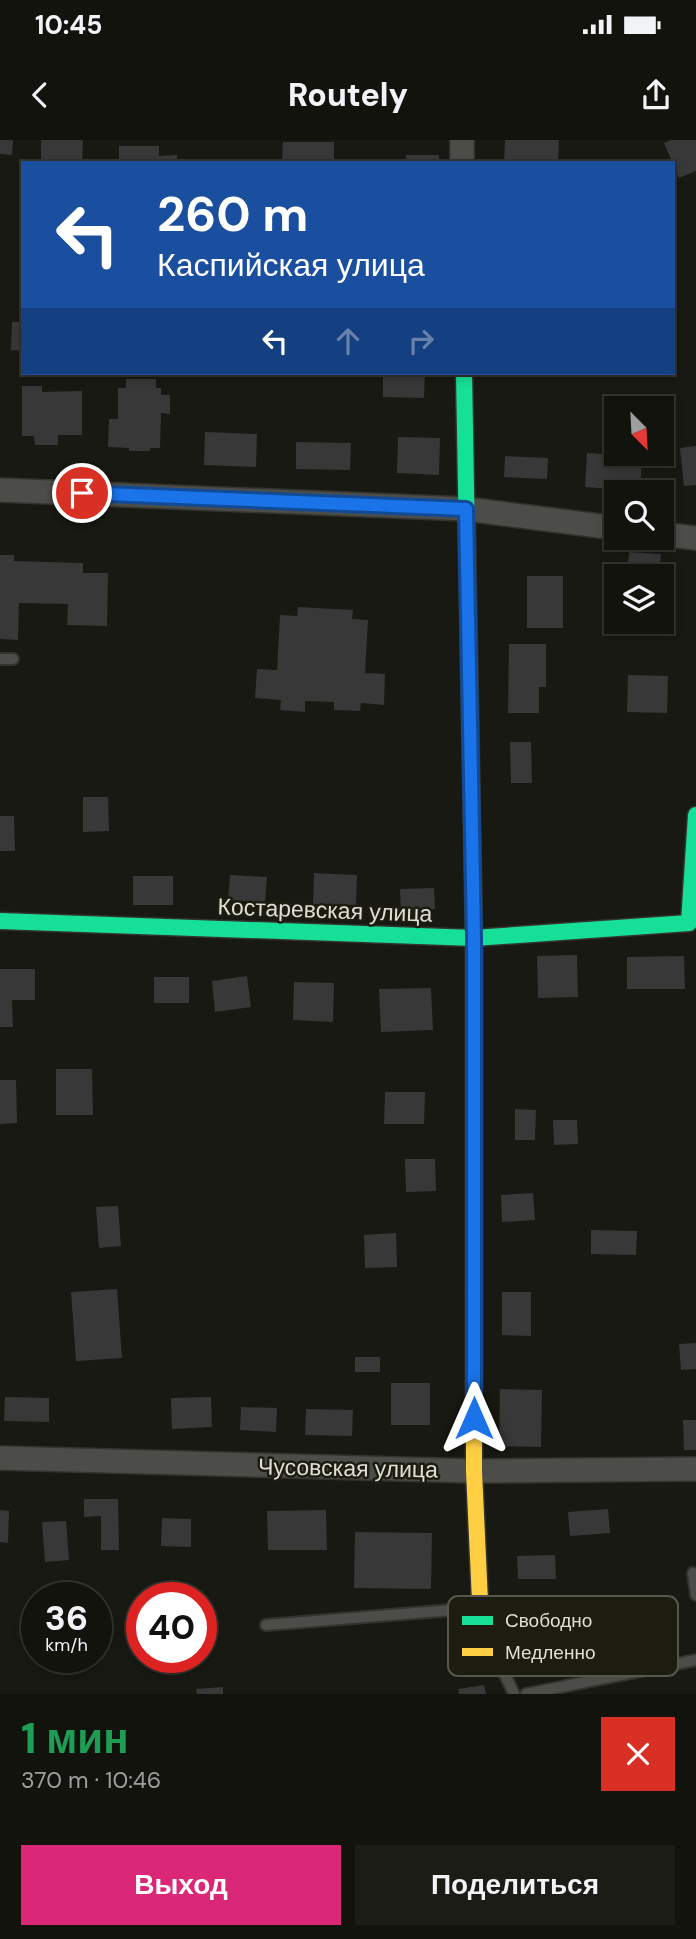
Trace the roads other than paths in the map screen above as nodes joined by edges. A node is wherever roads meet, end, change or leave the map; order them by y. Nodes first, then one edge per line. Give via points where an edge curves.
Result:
1 (462, 140) edge
2 (462, 161) edge
3 (464, 375) edge
4 (0, 490) edge
5 (466, 509) junction
6 (604, 526) edge
7 (674, 535) edge
8 (696, 538) edge
9 (0, 659) edge
10 (13, 659) dead end
11 (696, 815) edge
12 (0, 921) edge
13 (474, 938) junction
14 (0, 1458) edge
15 (696, 1469) edge
16 (474, 1471) junction
17 (693, 1573) dead end
18 (696, 1595) edge
19 (480, 1596) edge
20 (448, 1617) edge
21 (266, 1625) dead end
22 (696, 1660) edge
23 (678, 1664) edge
24 (506, 1676) edge
25 (616, 1676) edge
26 (514, 1694) edge
27 (526, 1694) edge

1 - 2 street
3 - 5 street
4 - 5 street
5 - 6 street
5 - 13 street
7 - 8 street
9 - 10 lane
11 - 13 street, Костаревская улица via 689,923
12 - 13 street, Костаревская улица
13 - 16 street
14 - 16 street, Чусовская улица
15 - 16 street, Чусовская улица
16 - 19 street
17 - 18 lane
20 - 21 lane
22 - 23 lane
24 - 26 lane
25 - 27 lane

